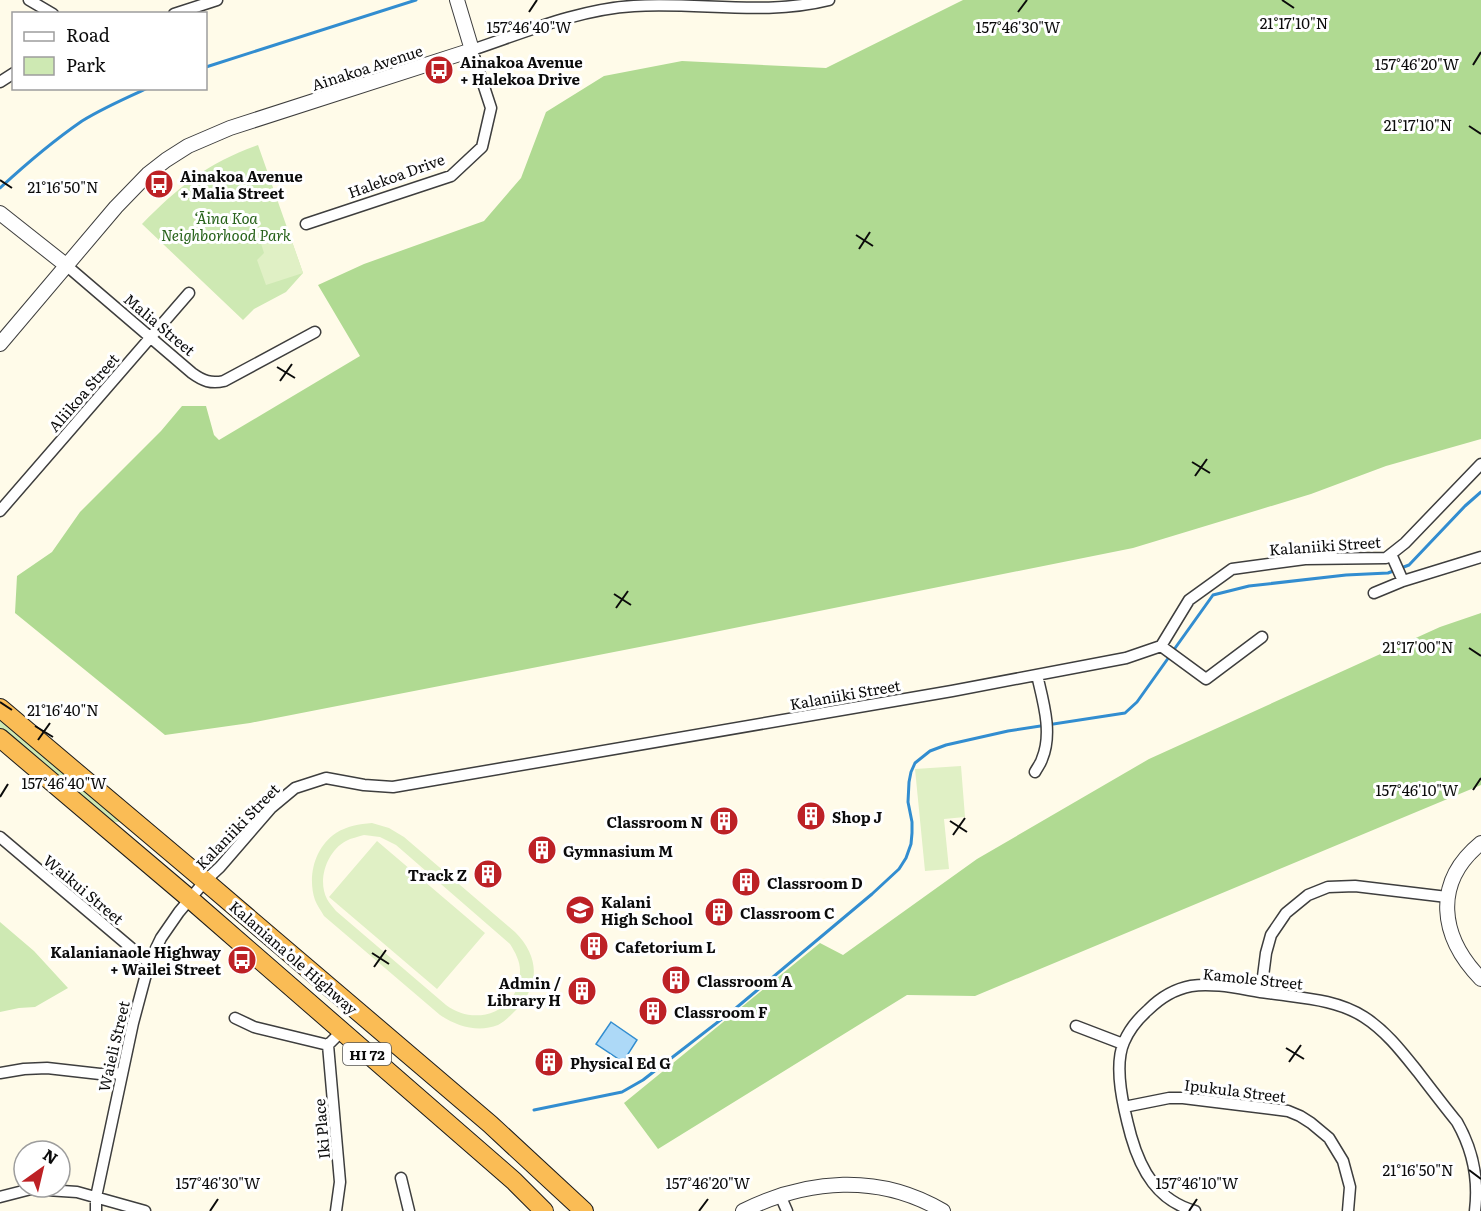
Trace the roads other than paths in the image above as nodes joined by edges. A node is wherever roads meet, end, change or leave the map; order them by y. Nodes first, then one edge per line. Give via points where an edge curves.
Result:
1 (29, 0) edge
2 (217, 0) edge
3 (457, 0) edge
4 (830, 0) edge
5 (50, 12) edge
6 (180, 12) edge
7 (472, 50) junction
8 (0, 213) edge
9 (306, 224) dead end
10 (67, 266) junction
11 (189, 293) dead end
12 (315, 332) dead end
13 (150, 337) junction
14 (0, 344) edge
15 (1481, 464) edge
16 (0, 511) edge
17 (1391, 554) junction
18 (1481, 557) edge
19 (1399, 573) junction
20 (1374, 592) dead end
21 (1262, 637) dead end
22 (1161, 646) junction
23 (1037, 675) junction
24 (0, 708) edge
25 (0, 738) edge
26 (1035, 772) dead end
27 (0, 837) edge
28 (1481, 843) edge
29 (206, 881) junction
30 (1447, 897) junction
31 (190, 899) junction
32 (149, 963) junction
33 (1481, 979) edge
34 (1261, 992) junction
35 (235, 1018) dead end
36 (1076, 1026) dead end
37 (341, 1032) junction
38 (1123, 1044) junction
39 (328, 1045) junction
40 (0, 1073) edge
41 (122, 1074) junction
42 (1124, 1107) junction
43 (401, 1178) dead end
44 (780, 1195) junction
45 (0, 1197) edge
46 (96, 1197) junction
47 (96, 1211) edge
48 (145, 1211) edge
49 (336, 1211) edge
50 (409, 1211) edge
51 (544, 1211) edge
52 (584, 1211) edge
53 (743, 1211) edge
54 (787, 1211) edge
55 (943, 1211) edge
56 (1195, 1211) edge
57 (1348, 1211) edge
58 (1475, 1211) edge

1 - 5 street
2 - 6 street
3 - 7 street, Halekoa Drive
4 - 7 street, Ainakoa Avenue via 772,8 615,8 577,16
7 - 9 street, Halekoa Drive via 491,108 482,147 451,176
7 - 10 street, Ainakoa Avenue via 230,128 188,146 133,189
8 - 10 street, Malia Street
10 - 13 street, Malia Street
10 - 14 street, Ainakoa Avenue
11 - 13 street, Aliikoa Street
12 - 13 street, Malia Street via 224,381 212,383 192,373
13 - 16 street, Aliikoa Street
15 - 17 street, Kalaniiki Street
17 - 19 street
17 - 22 street, Kalaniiki Street via 1386,558 1305,559 1232,569 1189,600
18 - 19 street
19 - 20 street
21 - 22 street via 1206,679
22 - 23 street, Kalaniiki Street via 1126,658
23 - 26 street via 1047,740
23 - 29 street, Kalaniiki Street via 393,788 326,778 295,788 271,808
24 - 29 highway, Kalaniana’ole Highway / HI 72
25 - 31 highway, Kalaniana’ole Highway / HI 72
27 - 32 street, Waikui Street
28 - 30 street via 1455,875
29 - 31 street, Kalaniiki Street
29 - 52 highway, Kalaniana’ole Highway / HI 72 via 490,1124
30 - 33 street via 1452,939
30 - 34 street via 1355,886 1328,887 1308,895 1286,913 1271,934
31 - 32 street, Waieli Street via 161,938
31 - 37 highway, Kalaniana’ole Highway / HI 72
32 - 41 street, Waieli Street
34 - 38 street, Kamole Street via 1203,985 1183,989 1160,999
34 - 58 street, Kamole Street via 1320,1000 1353,1011 1390,1039 1463,1133 1477,1177
35 - 39 street via 254,1028
36 - 38 street
37 - 39 street
37 - 51 highway, Kalaniana’ole Highway / HI 72
38 - 42 street, Kamole Street via 1120,1077
39 - 49 street, Iki Place via 340,1182
40 - 41 street via 47,1068
41 - 46 street, Waieli Street
42 - 56 street, Kamole Street via 1137,1156 1148,1177 1168,1198
42 - 57 street, Ipukula Street via 1183,1098 1300,1116 1335,1145 1350,1187
43 - 50 street
44 - 53 street
44 - 54 street
44 - 55 street via 808,1188 870,1186 900,1192
45 - 46 street via 31,1189
46 - 47 street, Waieli Street
46 - 48 street

